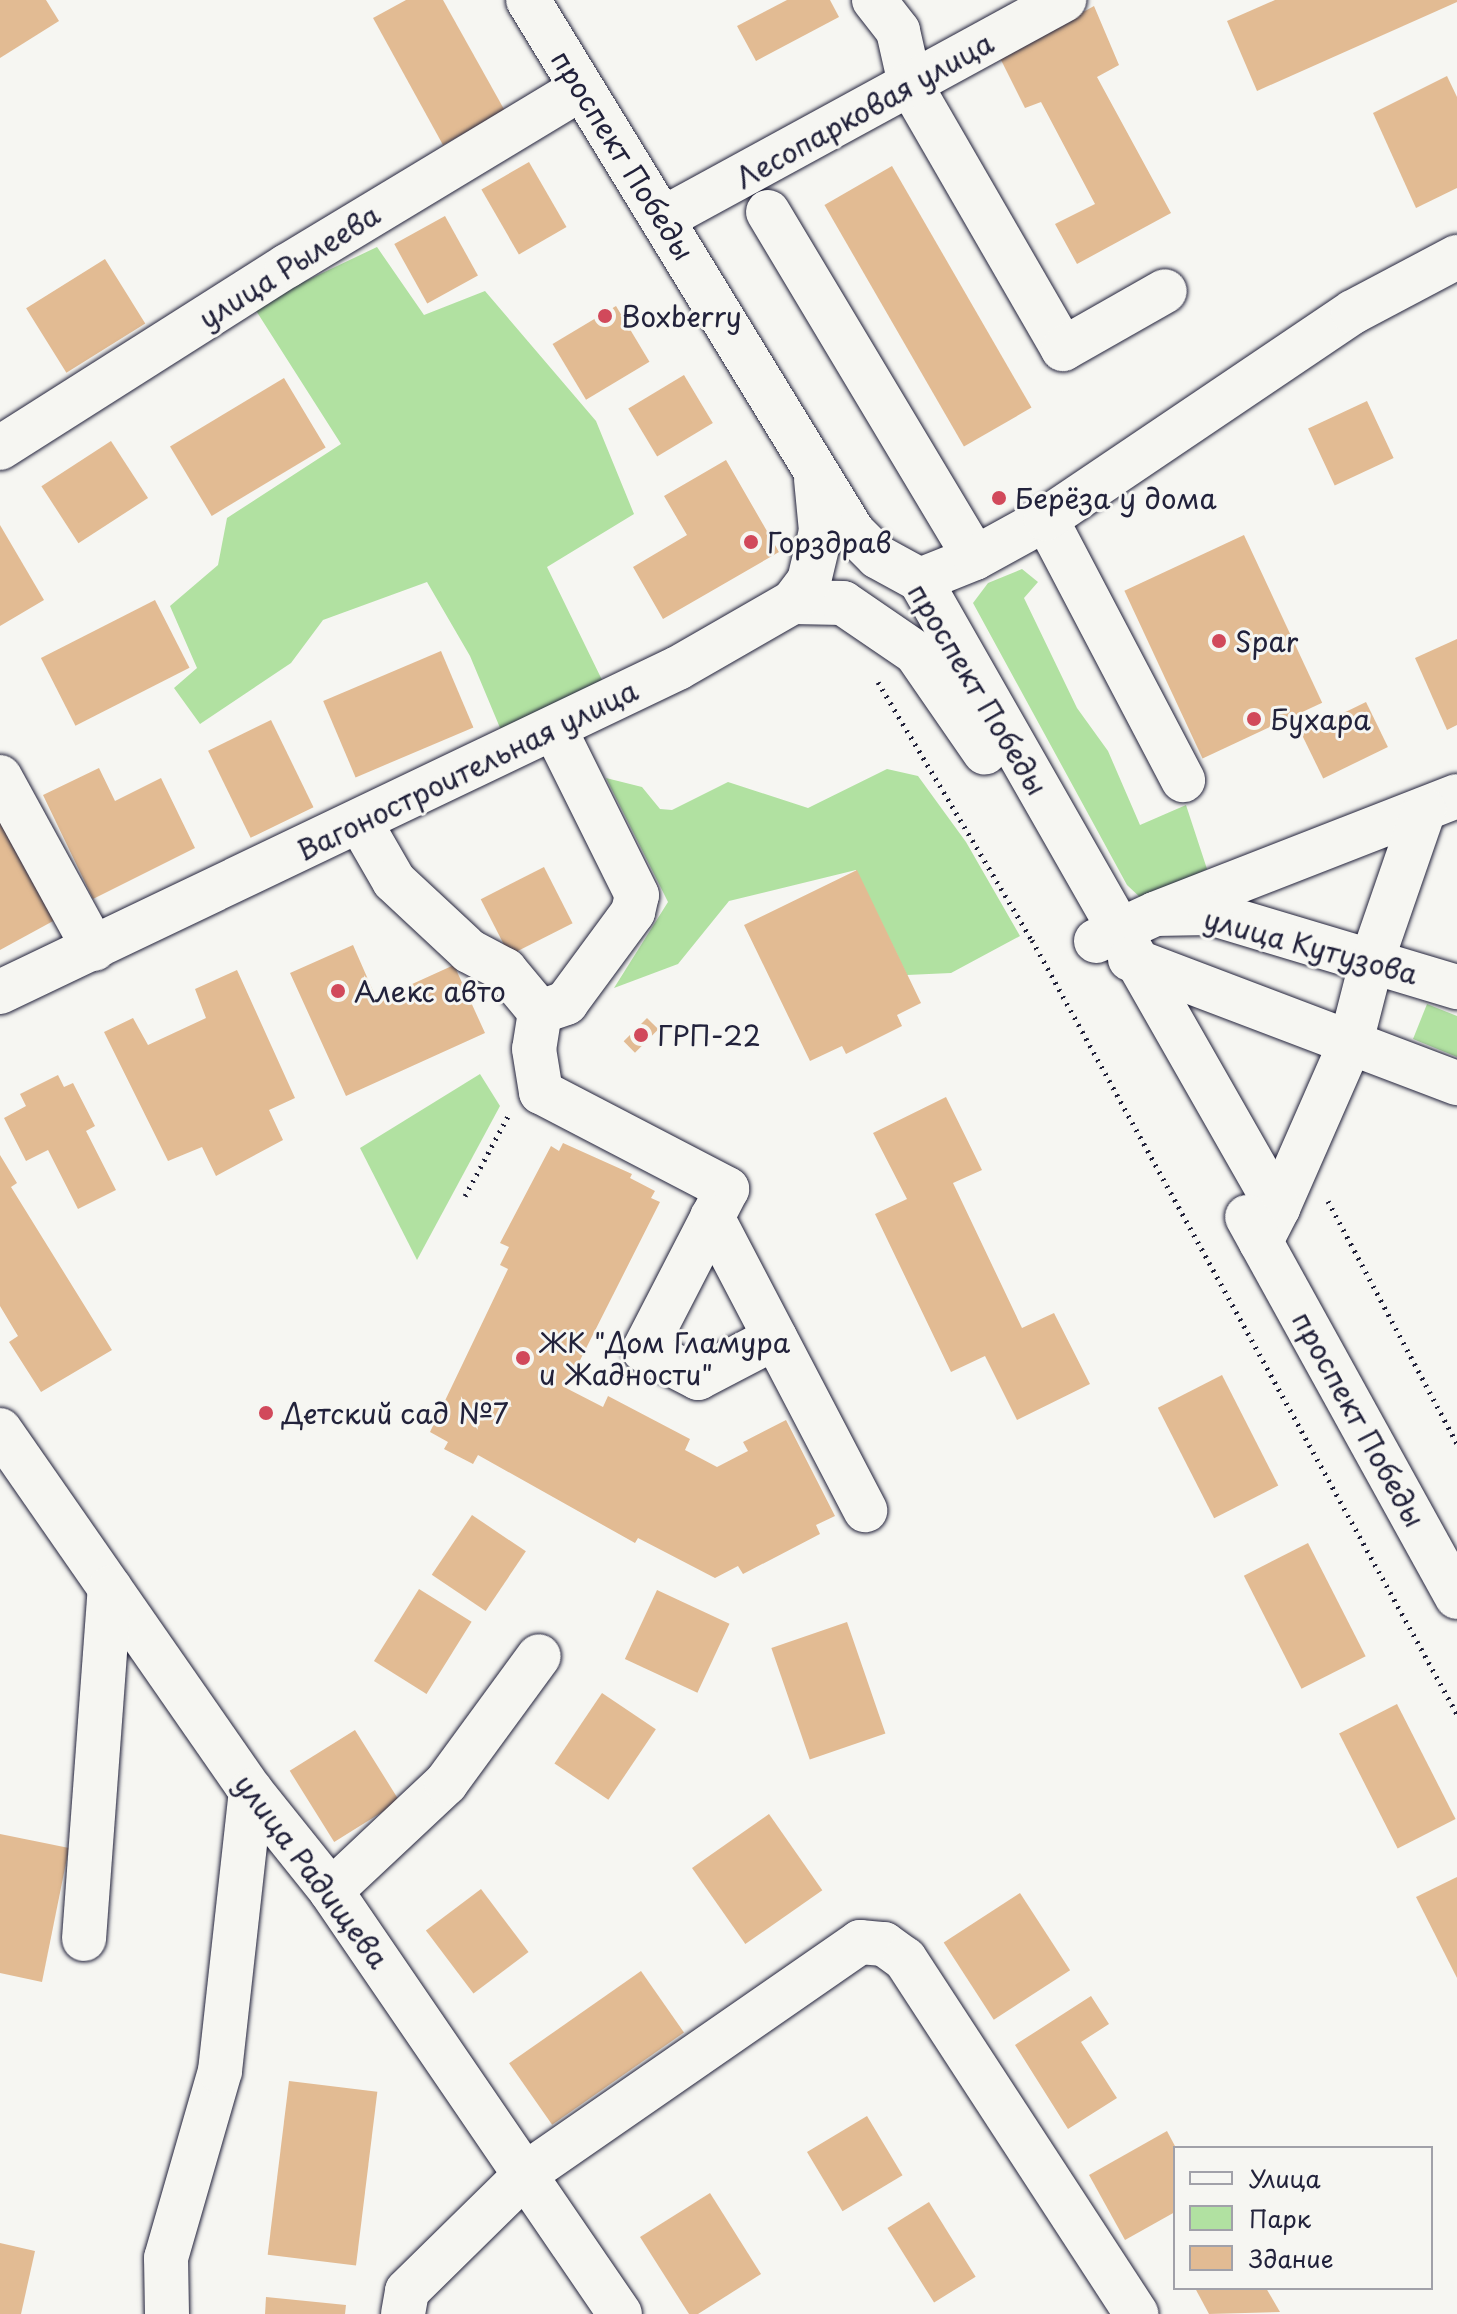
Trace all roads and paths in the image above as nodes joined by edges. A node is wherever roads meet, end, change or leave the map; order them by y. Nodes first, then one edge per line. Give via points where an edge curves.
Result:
1 (528, 0) edge
2 (1064, 0) edge
3 (896, 10) edge
4 (910, 84) junction
5 (580, 89) junction
6 (768, 212) dead end
7 (664, 218) junction
8 (1457, 257) edge
9 (1165, 291) dead end
10 (0, 448) edge
11 (810, 461) junction
12 (1046, 519) junction
13 (975, 558) junction
14 (920, 580) junction
15 (793, 602) junction
16 (873, 673) dead end
17 (554, 728) junction
18 (0, 777) edge
19 (1183, 780) dead end
20 (1440, 803) edge
21 (360, 822) junction
22 (1123, 928) junction
23 (94, 949) junction
24 (1372, 960) junction
25 (1142, 966) junction
26 (1457, 987) edge
27 (0, 992) edge
28 (540, 1012) junction
29 (1351, 1042) junction
30 (1457, 1083) edge
31 (515, 1103) dead end
32 (1302, 1155) junction
33 (465, 1196) dead end
34 (712, 1217) junction
35 (1269, 1225) junction
36 (775, 1338) junction
37 (1457, 1444) edge
38 (3, 1448) edge
39 (865, 1510) dead end
40 (110, 1588) junction
41 (1457, 1597) edge
42 (539, 1656) dead end
43 (1457, 1714) edge
44 (251, 1791) junction
45 (331, 1891) junction
46 (84, 1939) dead end
47 (528, 2172) junction
48 (167, 2314) edge
49 (403, 2314) edge
50 (620, 2314) edge
51 (1136, 2314) edge

1 - 5 street, проспект Победы
2 - 4 street, Лесопарковая улица
3 - 4 street
4 - 7 street, Лесопарковая улица
4 - 9 street via 1063,349
5 - 7 street, проспект Победы
5 - 10 street, улица Рылеева
6 - 13 street
7 - 11 street, проспект Победы
8 - 12 street via 1353,312
11 - 14 street, проспект Победы via 853,532 878,557
11 - 15 street via 821,505 821,531 809,581
12 - 13 street
12 - 19 street
13 - 14 street
14 - 22 street, проспект Победы
15 - 17 street, Вагоностроительная улица via 678,668
15 - 22 street, проспект Победы via 843,603 916,653
16 - 43 path via 1032,940
17 - 21 street, Вагоностроительная улица
17 - 28 street via 637,895 633,912 566,1003
18 - 23 street
20 - 22 street
20 - 24 street
21 - 23 street, Вагоностроительная улица
21 - 28 street via 394,881 469,951 505,970
22 - 24 street, улица Кутузова via 1210,913
22 - 25 street
22 - 35 street, проспект Победы
23 - 27 street, Вагоностроительная улица
24 - 26 street, улица Кутузова
24 - 29 street
25 - 29 street
25 - 35 street, проспект Победы
28 - 34 street via 534,1049 541,1092 727,1189
29 - 30 street
29 - 32 street
31 - 33 path
32 - 35 street
32 - 37 path
34 - 36 street
34 - 36 street via 644,1350 698,1378
35 - 41 street, проспект Победы
36 - 39 street
38 - 40 street, улица Радищева
40 - 44 street, улица Радищева
40 - 46 street
42 - 45 street via 446,1783
44 - 45 street, улица Радищева
44 - 48 street via 220,2071 166,2258
45 - 47 street, улица Радищева
47 - 49 street via 407,2291
47 - 50 street, улица Радищева
47 - 51 street via 860,1942 884,1944 905,1959

